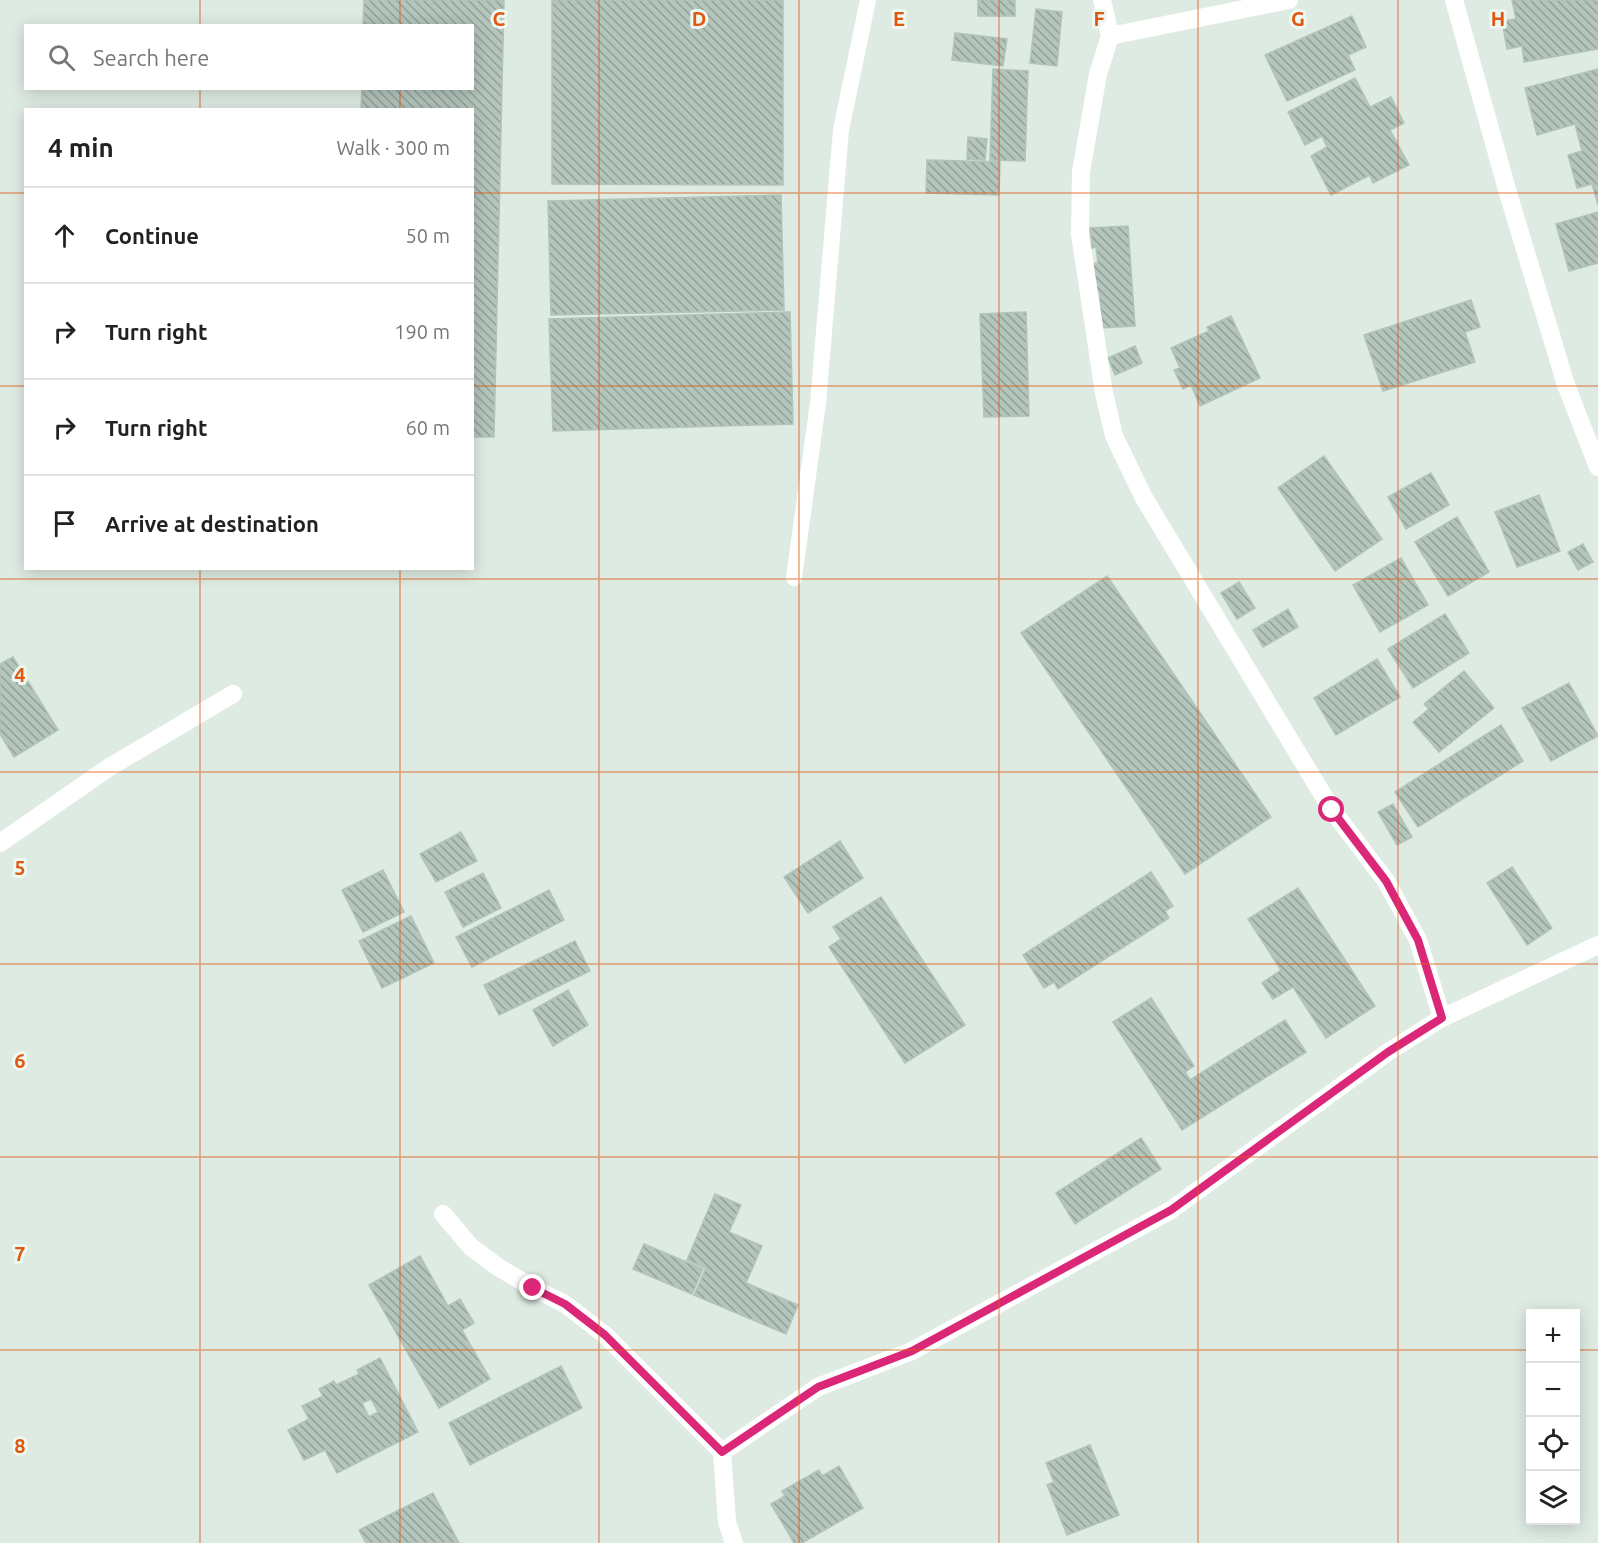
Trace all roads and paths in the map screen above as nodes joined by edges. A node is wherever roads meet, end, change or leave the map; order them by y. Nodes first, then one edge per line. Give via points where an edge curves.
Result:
1 (868, 0) edge
2 (1102, 0) edge
3 (1289, 0) edge
4 (1454, 0) edge
5 (1110, 36) junction
6 (1598, 467) edge
7 (794, 578) dead end
8 (233, 694) dead end
9 (0, 843) edge
10 (1598, 945) edge
11 (1442, 1018) junction
12 (443, 1214) dead end
13 (722, 1452) junction
14 (734, 1543) edge

1 - 7 lane via 841,130 818,403
2 - 5 street
3 - 5 street
4 - 6 street via 1566,385
5 - 11 street via 1098,74 1081,172 1080,234 1114,436 1144,498 1332,810 1386,881 1418,940
8 - 9 street via 108,768
10 - 11 street
11 - 13 street via 1388,1052 1171,1210 912,1351 818,1387
12 - 13 street via 471,1247 507,1273 565,1304 605,1335
13 - 14 street via 727,1522

